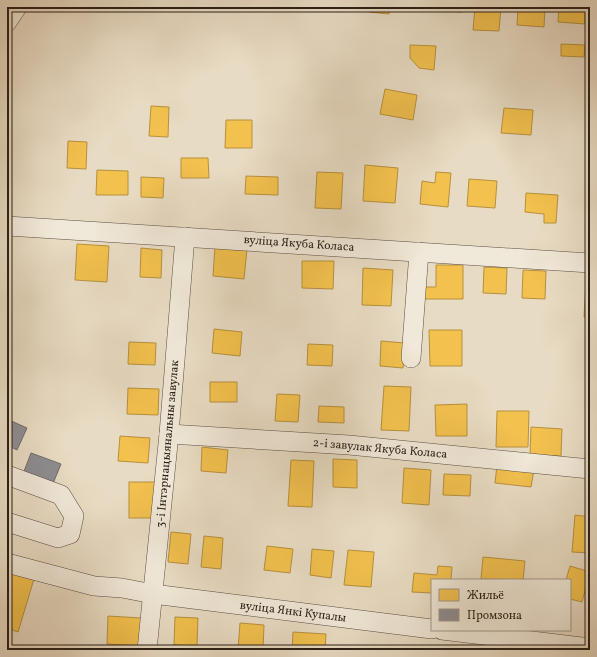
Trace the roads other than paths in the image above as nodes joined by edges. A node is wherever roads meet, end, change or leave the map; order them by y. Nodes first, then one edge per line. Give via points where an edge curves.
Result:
1 (17, 7) edge
2 (7, 22) edge
3 (7, 226) edge
4 (185, 237) junction
5 (419, 252) junction
6 (590, 263) edge
7 (411, 358) dead end
8 (170, 434) junction
9 (590, 470) edge
10 (7, 475) edge
11 (7, 522) edge
12 (7, 563) edge
13 (153, 594) junction
14 (431, 629) edge
15 (450, 631) edge
16 (590, 648) edge
17 (147, 650) edge

1 - 2 street
3 - 4 street, вуліца Якуба Коласа
4 - 5 street, вуліца Якуба Коласа
4 - 8 street, 3-і Інтэрнацыянальны завулак
5 - 6 street, вуліца Якуба Коласа
5 - 7 street
8 - 9 street, 2-і завулак Якуба Коласа via 349,445
8 - 13 street, 3-і Інтэрнацыянальны завулак
10 - 11 street via 61,495 74,516 70,534 58,538
12 - 13 street, вуліца Янкі Купалы via 94,586
13 - 14 street, вуліца Янкі Купалы
13 - 17 street, 3-і Інтэрнацыянальны завулак
15 - 16 street

